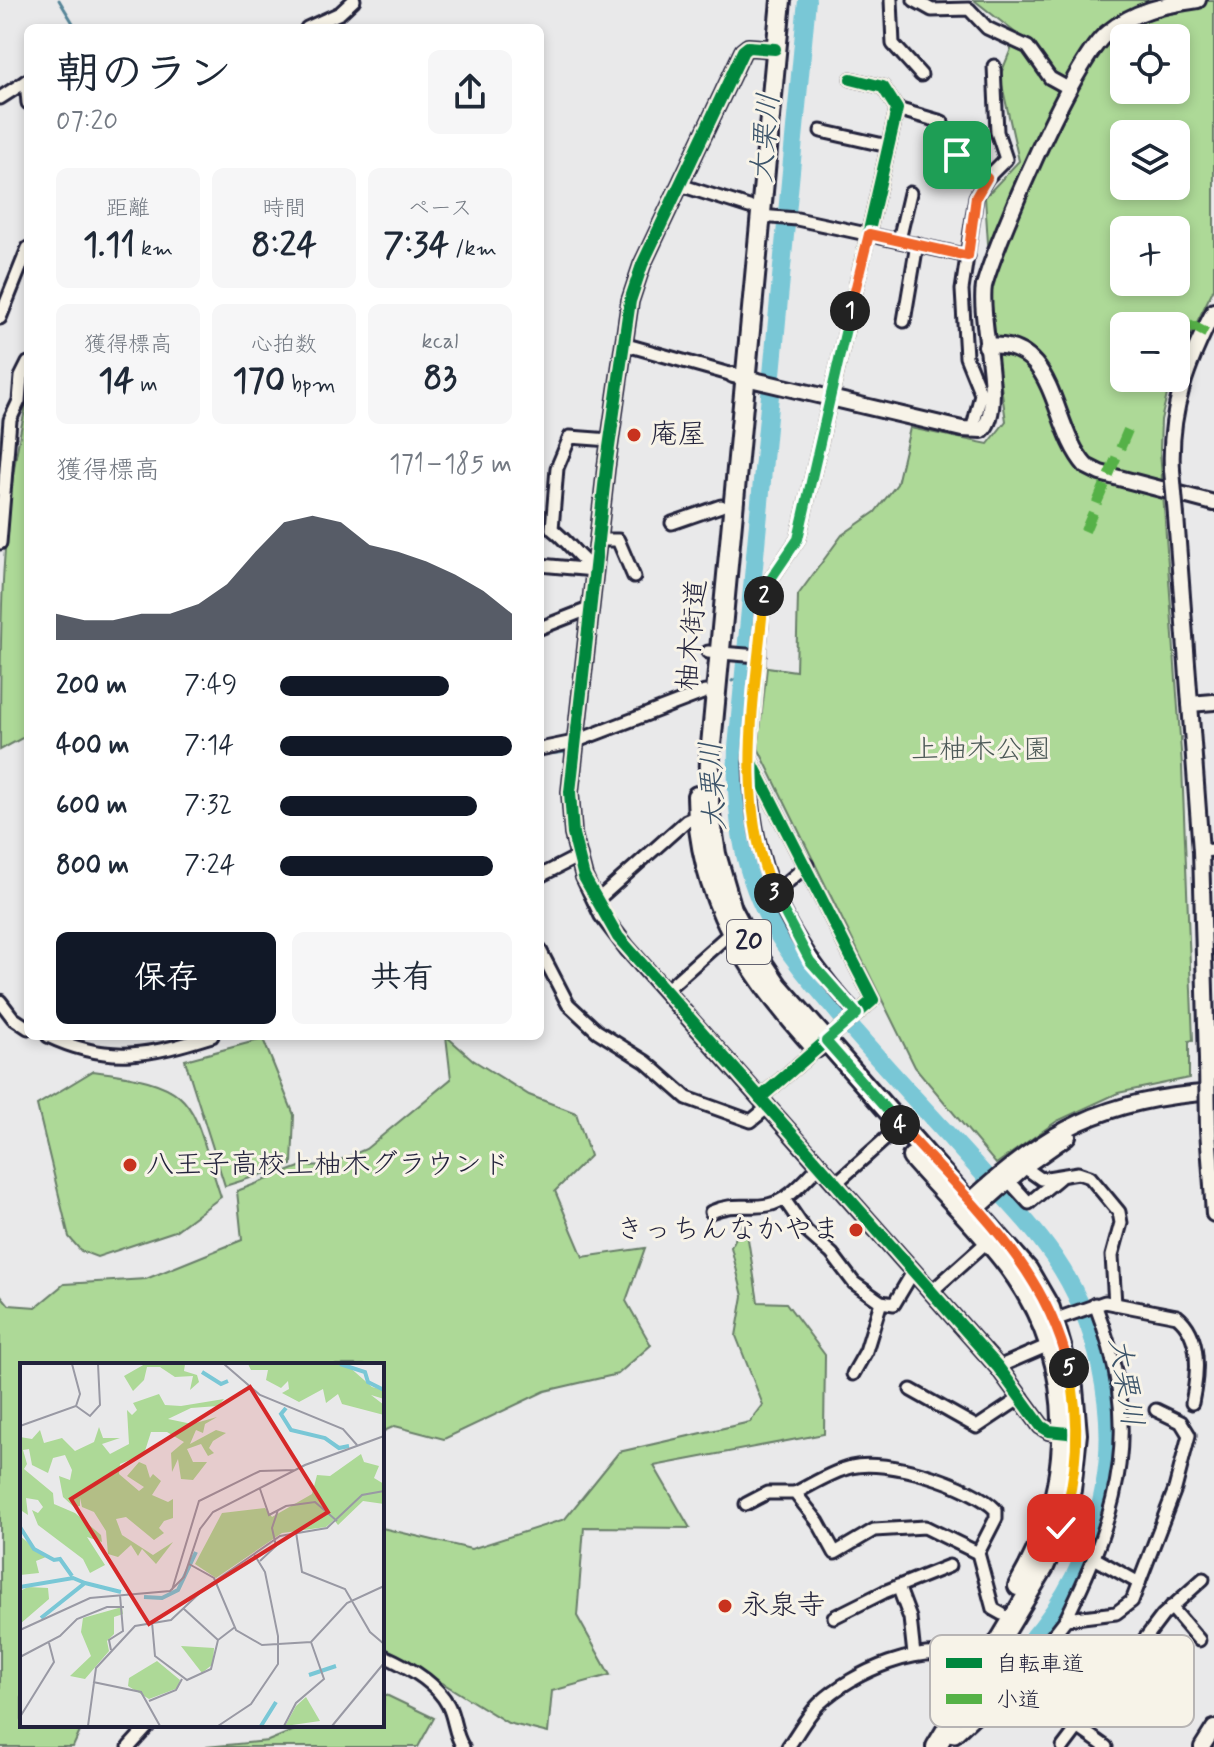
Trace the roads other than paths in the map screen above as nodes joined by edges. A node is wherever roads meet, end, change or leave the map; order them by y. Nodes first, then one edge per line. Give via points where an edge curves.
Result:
1 (354, 0) edge
2 (769, 0) edge
3 (781, 0) edge
4 (891, 0) edge
5 (914, 0) edge
6 (1198, 0) edge
7 (316, 24) edge
8 (770, 48) junction
9 (994, 66) dead end
10 (921, 75) dead end
11 (851, 79) dead end
12 (24, 83) edge
13 (1070, 89) junction
14 (0, 98) edge
15 (897, 109) junction
16 (942, 122) dead end
17 (821, 131) dead end
18 (967, 141) dead end
19 (888, 146) junction
20 (957, 155) junction
21 (948, 167) dead end
22 (987, 178) junction
23 (680, 185) junction
24 (910, 193) dead end
25 (762, 213) junction
26 (869, 234) junction
27 (899, 240) junction
28 (917, 244) junction
29 (968, 256) junction
30 (24, 258) edge
31 (1214, 312) edge
32 (0, 318) edge
33 (904, 321) dead end
34 (623, 344) junction
35 (986, 346) junction
36 (24, 371) edge
37 (746, 379) junction
38 (830, 399) junction
39 (972, 431) junction
40 (610, 440) junction
41 (1214, 503) edge
42 (721, 506) junction
43 (672, 523) dead end
44 (598, 540) junction
45 (0, 543) edge
46 (544, 565) edge
47 (595, 570) junction
48 (634, 577) dead end
49 (591, 608) junction
50 (544, 626) edge
51 (720, 653) junction
52 (758, 656) junction
53 (705, 692) junction
54 (1214, 702) edge
55 (1190, 704) junction
56 (574, 742) junction
57 (544, 748) edge
58 (750, 759) junction
59 (697, 816) junction
60 (1208, 850) edge
61 (577, 857) junction
62 (807, 865) junction
63 (544, 874) edge
64 (774, 894) junction
65 (595, 902) junction
66 (730, 933) junction
67 (544, 958) edge
68 (665, 991) junction
69 (0, 1001) edge
70 (856, 1015) junction
71 (24, 1025) edge
72 (60, 1040) edge
73 (198, 1040) edge
74 (827, 1040) junction
75 (1214, 1092) edge
76 (764, 1102) junction
77 (1105, 1113) junction
78 (892, 1133) junction
79 (819, 1166) junction
80 (1024, 1167) junction
81 (1060, 1178) junction
82 (1004, 1180) junction
83 (835, 1184) junction
84 (784, 1199) junction
85 (976, 1202) junction
86 (711, 1212) dead end
87 (1214, 1214) edge
88 (988, 1241) junction
89 (913, 1272) junction
90 (931, 1292) junction
91 (881, 1302) junction
92 (1093, 1304) junction
93 (1115, 1304) junction
94 (1062, 1317) junction
95 (1049, 1345) junction
96 (998, 1367) junction
97 (853, 1374) dead end
98 (911, 1390) dead end
99 (1022, 1397) junction
100 (1192, 1403) dead end
101 (1156, 1410) dead end
102 (1070, 1434) junction
103 (795, 1493) junction
104 (746, 1504) dead end
105 (978, 1553) junction
106 (1096, 1559) junction
107 (949, 1566) dead end
108 (1203, 1579) dead end
109 (1139, 1583) junction
110 (898, 1586) junction
111 (1171, 1607) junction
112 (1002, 1614) junction
113 (834, 1617) dead end
114 (1066, 1619) junction
115 (995, 1635) edge
116 (1002, 1635) edge
117 (1054, 1635) edge
118 (1149, 1635) edge
119 (1199, 1640) dead end
120 (914, 1655) junction
121 (384, 1656) edge
122 (930, 1656) edge
123 (147, 1727) edge
124 (938, 1727) edge
125 (964, 1727) edge
126 (1078, 1728) joint
127 (1214, 1728) edge
128 (940, 1741) edge
129 (129, 1747) edge
130 (463, 1747) edge
131 (788, 1747) edge
132 (923, 1747) edge
133 (1063, 1747) edge
134 (1106, 1747) edge
135 (1202, 1747) edge

1 - 7 street
2 - 8 main road, 柚木街道 / 20
3 - 8 main road, 柚木街道 / 20
4 - 10 street via 893,44
5 - 13 street via 932,10 969,9 987,28 1028,47 1050,78
6 - 13 street via 1152,8 1118,25 1093,49
8 - 23 street via 743,51
8 - 25 main road, 柚木街道 / 20
9 - 22 street via 997,132 1006,159
11 - 15 street via 883,87
12 - 14 street
13 - 35 street via 988,273 982,297
15 - 16 street
15 - 19 street
17 - 19 street
18 - 20 street
19 - 26 street
20 - 21 street
20 - 22 street
22 - 29 street via 976,197
23 - 25 street
23 - 34 street via 638,273
24 - 27 street
25 - 26 street
25 - 37 main road, 柚木街道 / 20
26 - 27 street
26 - 38 street
27 - 28 street
28 - 29 street
28 - 33 street
29 - 39 street via 962,290 964,337 981,394
30 - 32 street
31 - 55 street, bridge via 1184,371 1171,444
34 - 37 street
34 - 40 street
35 - 39 street via 992,413 986,426
35 - 41 street via 1011,346 1037,365 1086,466
36 - 45 street via 10,420
37 - 38 street
37 - 42 main road, 柚木街道 / 20
37 - 51 main road, 柚木街道 / 20
38 - 39 street
38 - 52 street via 798,539 764,589
40 - 44 street
40 - 47 street via 570,437 557,468 552,529
42 - 43 street
42 - 51 main road, 柚木街道 / 20
44 - 47 street
44 - 48 street via 618,540
46 - 47 street
47 - 49 street
49 - 50 street
49 - 56 street
51 - 52 street
51 - 53 main road, 柚木街道 / 20
51 - 74 main road, 柚木街道 / 20 via 709,802 722,878 755,952
52 - 58 street
53 - 56 street
53 - 59 main road, 柚木街道 / 20
54 - 55 street
55 - 60 street
56 - 57 street
56 - 61 street via 570,807
58 - 62 street
58 - 64 street via 755,832
59 - 65 street
59 - 66 main road, 柚木街道 / 20 via 707,872
60 - 87 street, bridge via 1208,1130
61 - 63 street
61 - 65 street
62 - 64 street
62 - 70 street via 873,1000
64 - 70 street via 810,961
65 - 68 street
66 - 68 street
66 - 74 main road, 柚木街道 / 20 via 759,982
67 - 76 street via 568,1004 687,1098 751,1121
68 - 76 street
69 - 71 street
70 - 74 street
72 - 73 street via 121,1056
74 - 76 street
74 - 78 main road, 柚木街道 / 20
74 - 85 main road, 柚木街道 / 20
75 - 77 street via 1163,1097
76 - 79 street
77 - 80 street
77 - 82 street via 1077,1121 1044,1140
78 - 83 street
78 - 85 main road, 柚木街道 / 20
79 - 83 street
79 - 84 street
80 - 81 street via 1041,1179
80 - 82 street
81 - 82 street via 1029,1203
81 - 93 street via 1078,1173 1090,1177 1119,1212 1112,1256
82 - 85 street
83 - 89 street
84 - 86 street via 764,1205 730,1204
84 - 91 street via 848,1277
85 - 88 main road, 柚木街道 / 20
85 - 94 main road, 柚木街道 / 20
88 - 90 street
88 - 95 main road, 柚木街道 / 20 via 1025,1291
89 - 90 street
89 - 91 street via 894,1304
90 - 96 street
91 - 97 street
92 - 93 street
92 - 94 street
92 - 106 street via 1116,1375 1123,1455
93 - 100 street via 1177,1316 1186,1323 1196,1358
94 - 102 main road, 柚木街道 / 20 via 1073,1388
95 - 96 street
95 - 102 main road, 柚木街道 / 20
96 - 99 street
98 - 99 street via 977,1427
99 - 102 street via 1042,1427
101 - 109 street via 1181,1422 1189,1435 1175,1489
102 - 112 main road, 柚木街道 / 20 via 1047,1529
102 - 116 main road, 柚木街道 / 20 via 1071,1490 1056,1542
103 - 104 street via 767,1493
103 - 105 street via 835,1553 874,1530 925,1527
103 - 105 street via 852,1466 884,1464 952,1485 996,1510
105 - 112 street via 993,1609
106 - 109 street
106 - 114 street
107 - 110 street
108 - 111 street
109 - 114 street via 1126,1609
110 - 113 street
110 - 120 street via 910,1618
111 - 118 street
111 - 119 street
112 - 115 main road, 柚木街道 / 20
114 - 117 street
120 - 122 street
120 - 131 street via 889,1661 827,1697
121 - 130 street via 419,1675 440,1696
123 - 129 street
124 - 132 main road, 柚木街道 / 20
125 - 128 street
126 - 133 street
126 - 134 street
127 - 135 street

